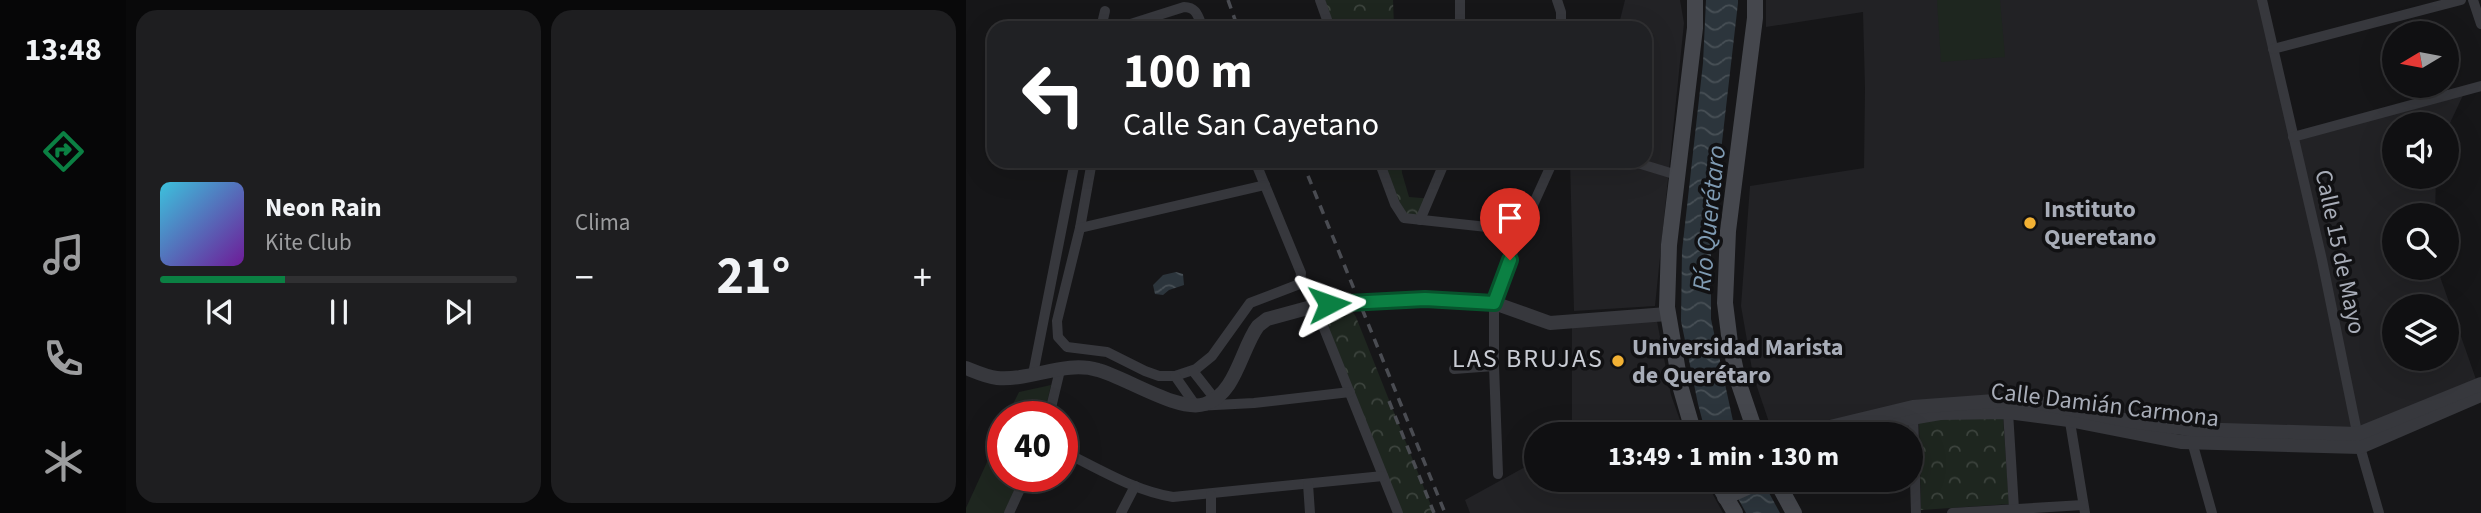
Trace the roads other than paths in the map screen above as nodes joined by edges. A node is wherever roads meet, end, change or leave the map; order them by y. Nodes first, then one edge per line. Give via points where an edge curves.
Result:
1 (1320, 0) edge
2 (1460, 0) edge
3 (1557, 0) edge
4 (1695, 0) edge
5 (1755, 0) edge
6 (2262, 0) edge
7 (2461, 0) edge
8 (2473, 0) edge
9 (1105, 11) dead end
10 (1103, 21) edge
11 (1140, 21) edge
12 (1200, 21) edge
13 (1328, 21) edge
14 (1460, 21) edge
15 (1561, 21) edge
16 (2481, 24) edge
17 (2273, 49) junction
18 (2481, 86) edge
19 (2293, 137) junction
20 (1074, 168) edge
21 (1091, 168) edge
22 (1258, 168) edge
23 (1382, 168) edge
24 (1442, 168) edge
25 (1550, 168) edge
26 (1652, 168) edge
27 (1677, 175) junction
28 (1265, 185) junction
29 (1420, 220) junction
30 (1080, 228) junction
31 (1518, 238) junction
32 (1494, 303) junction
33 (1315, 306) junction
34 (1667, 314) junction
35 (1494, 366) junction
36 (966, 368) edge
37 (1454, 369) dead end
38 (1060, 370) junction
39 (1193, 371) junction
40 (1033, 374) junction
41 (1175, 376) junction
42 (2481, 384) edge
43 (1350, 392) junction
44 (2481, 395) edge
45 (1215, 399) junction
46 (1053, 401) edge
47 (1196, 406) junction
48 (1914, 412) junction
49 (2008, 412) junction
50 (2069, 414) junction
51 (1691, 422) edge
52 (1745, 422) edge
53 (1863, 422) edge
54 (1881, 422) edge
55 (2191, 435) junction
56 (2359, 440) junction
57 (1078, 459) edge
58 (1498, 474) dead end
59 (1383, 476) junction
60 (1308, 484) junction
61 (1135, 486) junction
62 (1019, 492) edge
63 (1727, 492) edge
64 (1736, 492) edge
65 (1783, 492) edge
66 (1210, 495) junction
67 (1729, 495) junction
68 (2014, 509) junction
69 (2084, 509) edge
70 (1009, 513) edge
71 (1121, 513) edge
72 (1211, 513) edge
73 (1310, 513) edge
74 (1398, 513) edge
75 (1735, 513) edge
76 (1794, 513) edge
77 (1916, 513) edge
78 (1952, 513) edge
79 (2212, 513) edge
80 (2379, 513) edge

1 - 13 street
2 - 14 street
3 - 15 street
4 - 27 main road
5 - 52 main road via 1725,267 1730,343
6 - 17 street, Calle 15 de Mayo
7 - 17 street
8 - 16 street
9 - 10 street
11 - 12 street via 1191,7
17 - 19 street, Calle 15 de Mayo
18 - 19 street
19 - 56 street, Calle 15 de Mayo
20 - 40 street
21 - 30 street
22 - 28 street
23 - 29 street via 1404,218
24 - 29 street
25 - 31 street
26 - 27 street
27 - 34 main road
28 - 30 street
28 - 39 street via 1301,272 1300,282 1250,303 1212,356
29 - 31 street via 1487,227
30 - 41 street via 1057,321 1061,343 1107,352 1159,376
31 - 32 street
32 - 33 street via 1425,299
32 - 34 street via 1550,323
32 - 35 street
33 - 43 street
33 - 45 street via 1275,316 1258,326
34 - 51 main road
35 - 37 street
35 - 58 street
36 - 40 street via 995,378
38 - 40 street
38 - 46 street
38 - 47 street via 1100,370
39 - 41 street
39 - 45 street
41 - 47 street
42 - 56 street, Calle Damián Carmona
43 - 47 street
43 - 59 street
44 - 56 street, Calle Damián Carmona
45 - 47 street
48 - 49 street, Calle Damián Carmona
48 - 50 street, Calle Damián Carmona via 2008,400
48 - 53 street, Calle Damián Carmona
48 - 54 street, Calle Damián Carmona
48 - 77 street
49 - 50 street, Calle Damián Carmona
49 - 68 street
50 - 55 street, Calle Damián Carmona
50 - 69 street
55 - 56 street, Calle Damián Carmona
55 - 79 street
56 - 80 street, Calle 15 de Mayo
57 - 61 street
59 - 60 street
59 - 74 street
60 - 66 street
60 - 73 street
61 - 66 street via 1173,497
61 - 71 street
62 - 70 street
63 - 67 main road
64 - 67 main road
65 - 76 main road
66 - 72 street
67 - 75 main road
68 - 69 street
68 - 78 street

